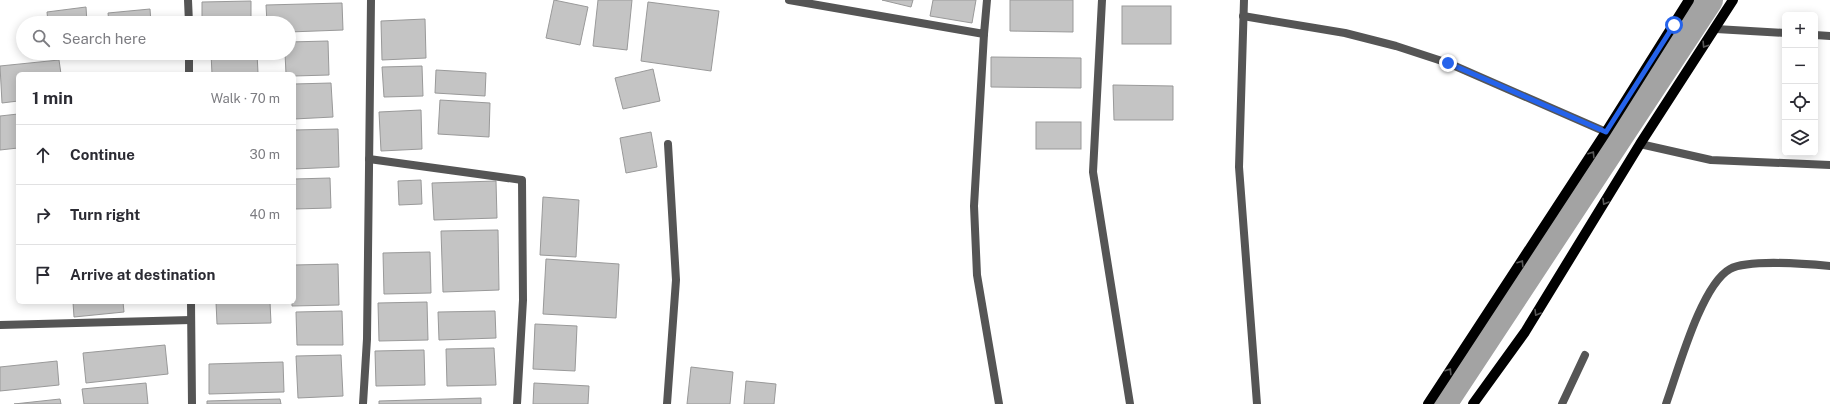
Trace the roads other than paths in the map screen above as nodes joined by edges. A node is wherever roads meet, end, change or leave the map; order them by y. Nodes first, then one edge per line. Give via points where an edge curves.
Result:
1 (188, 0) edge
2 (371, 0) edge
3 (790, 0) edge
4 (987, 0) edge
5 (1102, 0) edge
6 (1244, 0) edge
7 (1688, 0) edge
8 (1733, 0) edge
9 (188, 16) edge
10 (1243, 16) junction
11 (1716, 29) junction
12 (1782, 33) edge
13 (984, 34) junction
14 (1818, 35) edge
15 (1830, 36) edge
16 (189, 60) edge
17 (189, 72) edge
18 (1606, 132) junction
19 (668, 144) dead end
20 (1640, 144) junction
21 (369, 159) junction
22 (1830, 165) edge
23 (1830, 266) edge
24 (191, 304) edge
25 (191, 320) junction
26 (0, 325) edge
27 (1585, 355) dead end
28 (192, 404) edge
29 (363, 404) edge
30 (517, 404) edge
31 (667, 404) edge
32 (999, 404) edge
33 (1130, 404) edge
34 (1257, 404) edge
35 (1428, 404) edge
36 (1473, 404) edge
37 (1562, 404) edge
38 (1666, 404) edge

1 - 9 street
2 - 21 street
3 - 13 street
4 - 13 street
5 - 33 street via 1093,172
6 - 10 street
7 - 18 main road
8 - 11 main road
10 - 18 street via 1345,33 1396,46 1448,63
10 - 34 street via 1239,167
11 - 12 street
11 -> 20 main road
13 - 32 street via 974,206 977,275
14 - 15 street
16 - 17 street
35 -> 18 main road
19 - 31 street via 676,280
20 - 22 street via 1711,160
20 -> 36 main road via 1526,332
21 - 29 street via 368,339
21 - 30 street via 522,180 523,300
23 - 38 street via 1787,263 1731,268 1714,284 1701,307
24 - 25 street
25 - 26 street
25 - 28 street
27 - 37 street

